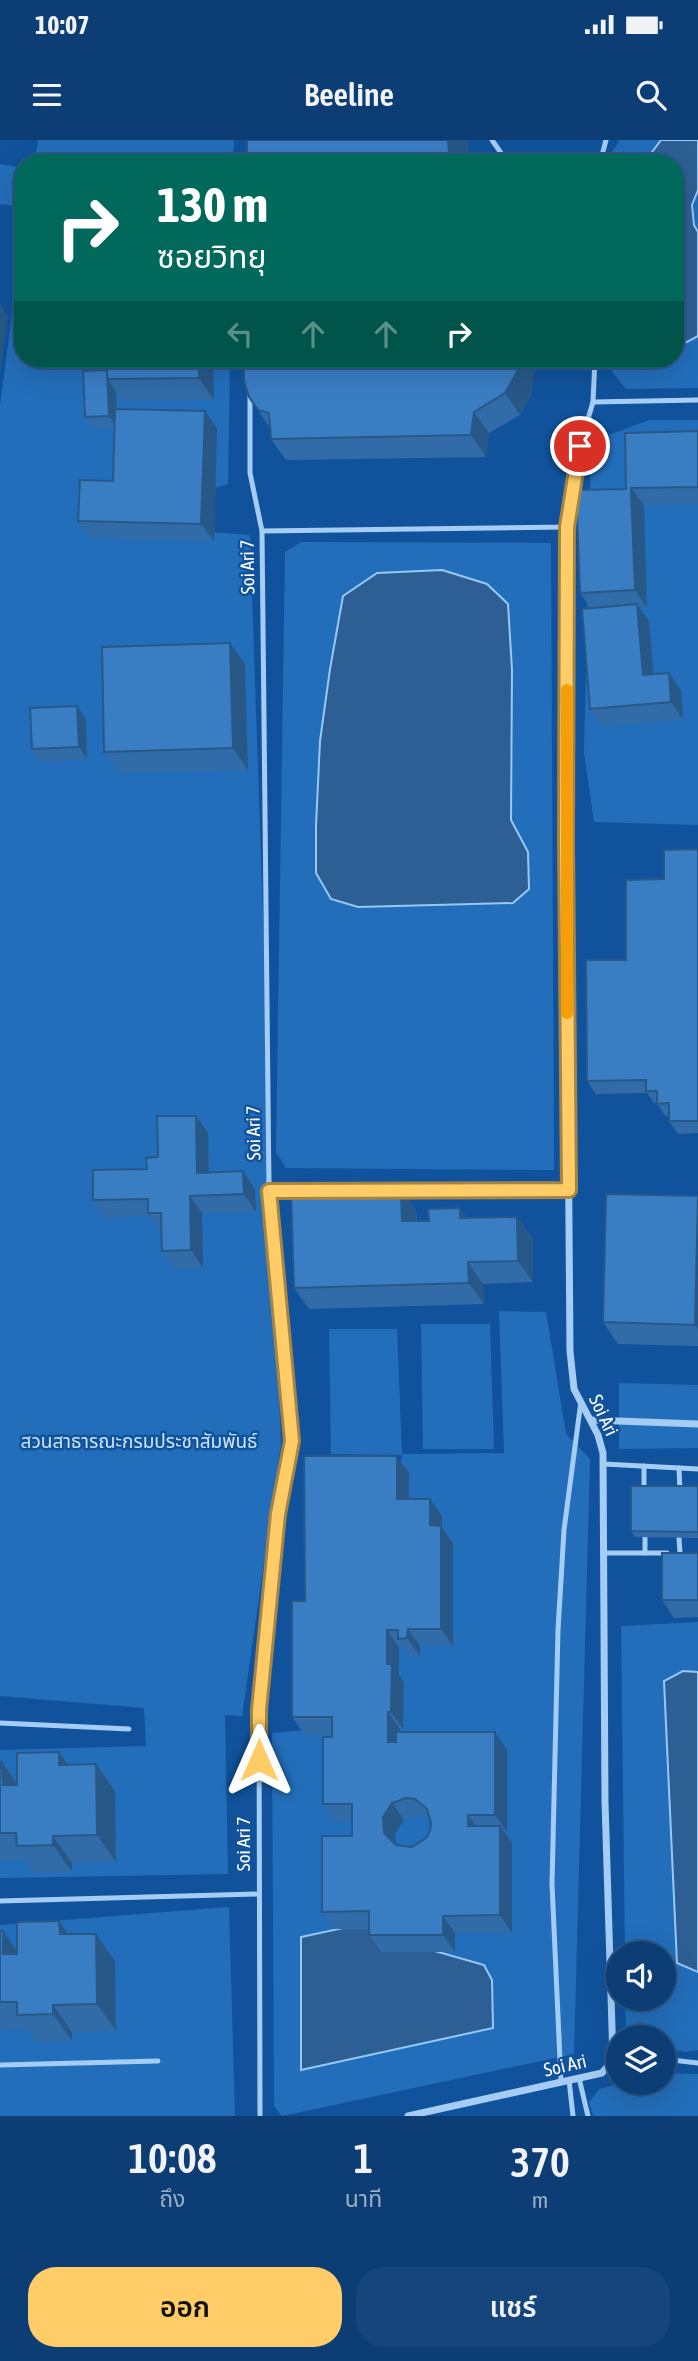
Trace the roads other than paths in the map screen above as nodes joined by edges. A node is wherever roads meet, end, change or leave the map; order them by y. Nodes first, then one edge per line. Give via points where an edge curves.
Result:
1 (595, 368) edge
2 (250, 384) edge
3 (698, 400) edge
4 (593, 402) junction
5 (567, 527) junction
6 (262, 531) junction
7 (569, 1190) junction
8 (269, 1191) junction
9 (351, 1191) edge
10 (392, 1191) edge
11 (581, 1401) junction
12 (591, 1420) junction
13 (698, 1424) edge
14 (604, 1464) junction
15 (644, 1466) junction
16 (679, 1468) junction
17 (698, 1469) edge
18 (644, 1492) edge
19 (680, 1492) edge
20 (645, 1537) edge
21 (680, 1538) edge
22 (604, 1553) junction
23 (645, 1553) junction
24 (680, 1553) junction
25 (689, 1553) edge
26 (0, 1723) edge
27 (129, 1729) dead end
28 (259, 1894) junction
29 (0, 1901) edge
30 (614, 2025) edge
31 (676, 2060) edge
32 (158, 2061) dead end
33 (698, 2063) edge
34 (0, 2065) edge
35 (606, 2069) edge
36 (579, 2078) junction
37 (565, 2081) junction
38 (260, 2116) edge
39 (408, 2116) edge
40 (573, 2116) edge
41 (588, 2116) edge

1 - 4 lane
2 - 6 lane, Soi Ari 7 via 250,473
3 - 4 lane
4 - 5 lane via 580,446
5 - 6 lane
5 - 7 street, Soi Ari
6 - 8 lane, Soi Ari 7
7 - 10 lane
7 - 11 street, Soi Ari via 569,1351 574,1389
8 - 9 lane
8 - 28 lane, Soi Ari 7 via 292,1441 278,1514 259,1710
11 - 12 street, Soi Ari
11 - 37 lane via 564,1530 552,1884
12 - 13 street
12 - 14 street, Soi Ari
14 - 15 lane
14 - 22 street, Soi Ari
15 - 16 lane
15 - 18 lane
16 - 17 lane
16 - 19 lane
20 - 23 lane
21 - 24 lane
22 - 23 lane
22 - 30 street, Soi Ari via 605,1802
23 - 24 lane
24 - 25 lane
26 - 27 lane
28 - 29 lane
28 - 38 lane, Soi Ari 7
31 - 33 lane
32 - 34 lane
35 - 36 street, Soi Ari
36 - 37 street, Soi Ari
36 - 41 lane
37 - 39 street, Soi Ari
37 - 40 lane

